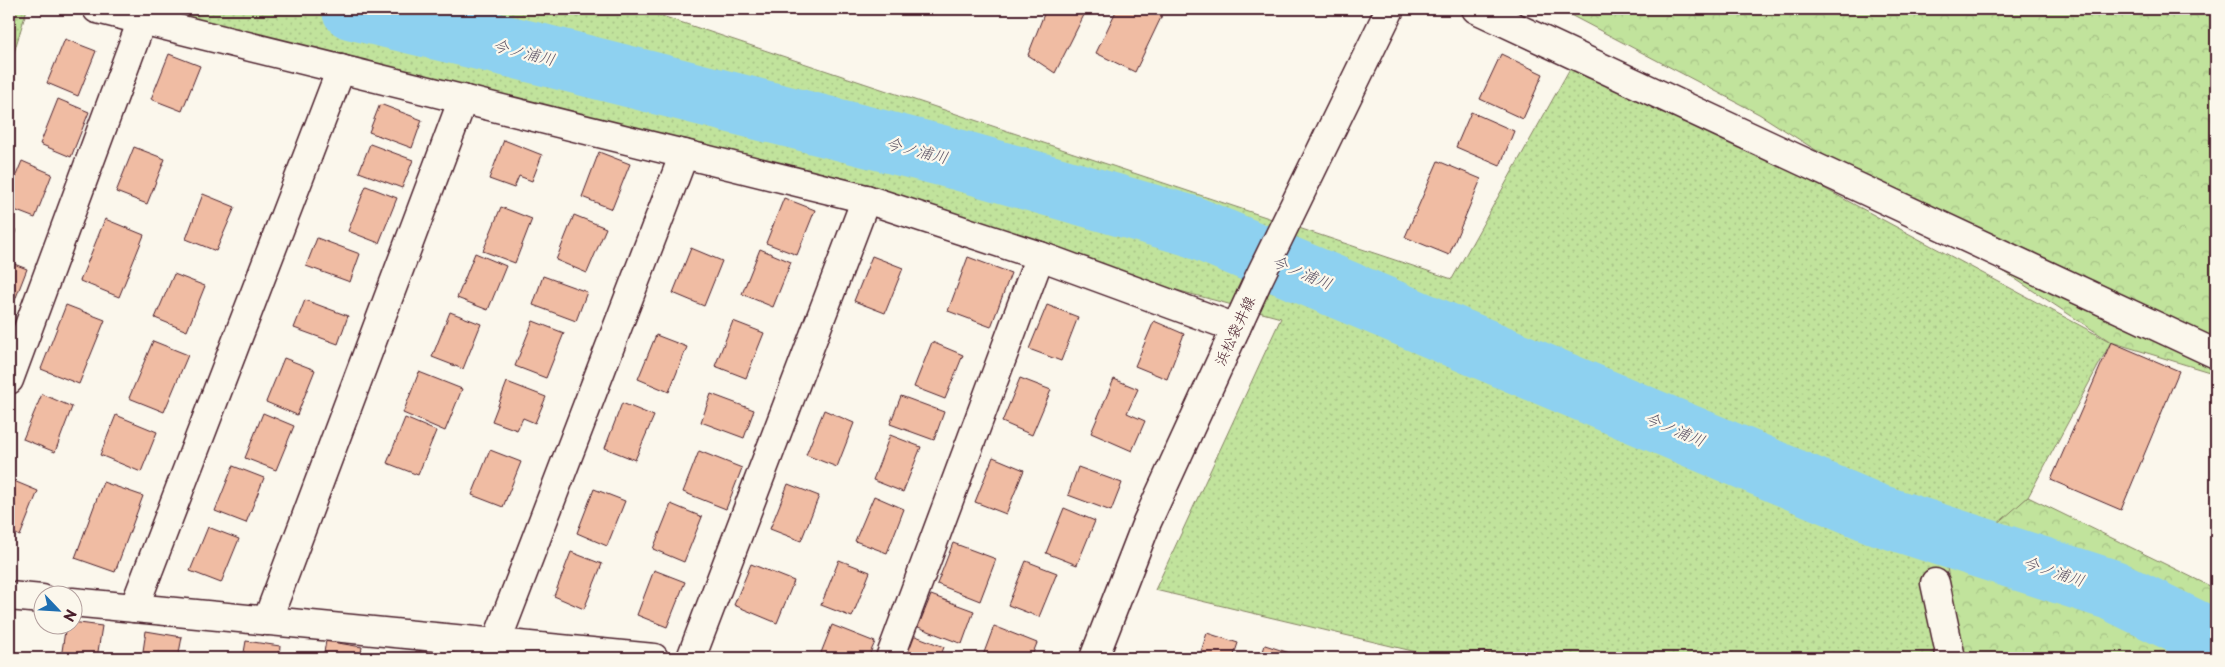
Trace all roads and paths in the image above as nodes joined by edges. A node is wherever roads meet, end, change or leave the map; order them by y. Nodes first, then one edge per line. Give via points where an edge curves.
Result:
1 (97, 9) edge
2 (1390, 9) edge
3 (1476, 9) edge
4 (142, 20) junction
5 (341, 69) junction
6 (463, 100) junction
7 (684, 154) junction
8 (866, 199) junction
9 (1040, 256) junction
10 (1236, 328) junction
11 (2216, 354) edge
12 (9, 380) edge
13 (1935, 583) dead end
14 (9, 596) edge
15 (32, 598) edge
16 (82, 603) edge
17 (134, 608) junction
18 (267, 621) junction
19 (496, 643) junction
20 (654, 658) edge
21 (691, 658) edge
22 (890, 658) edge
23 (1094, 658) edge
24 (1951, 658) edge

1 - 4 street
2 - 10 street, 浜松袋井線
3 - 11 street
4 - 5 street
4 - 12 street
5 - 6 street
5 - 17 street
6 - 7 street
6 - 18 street
7 - 8 street
7 - 19 street
8 - 9 street
8 - 21 street
9 - 10 street
9 - 22 street
10 - 23 street, 浜松袋井線 via 1147,522
13 - 24 street
14 - 15 street
16 - 17 street
17 - 18 street
18 - 19 street
19 - 20 street

